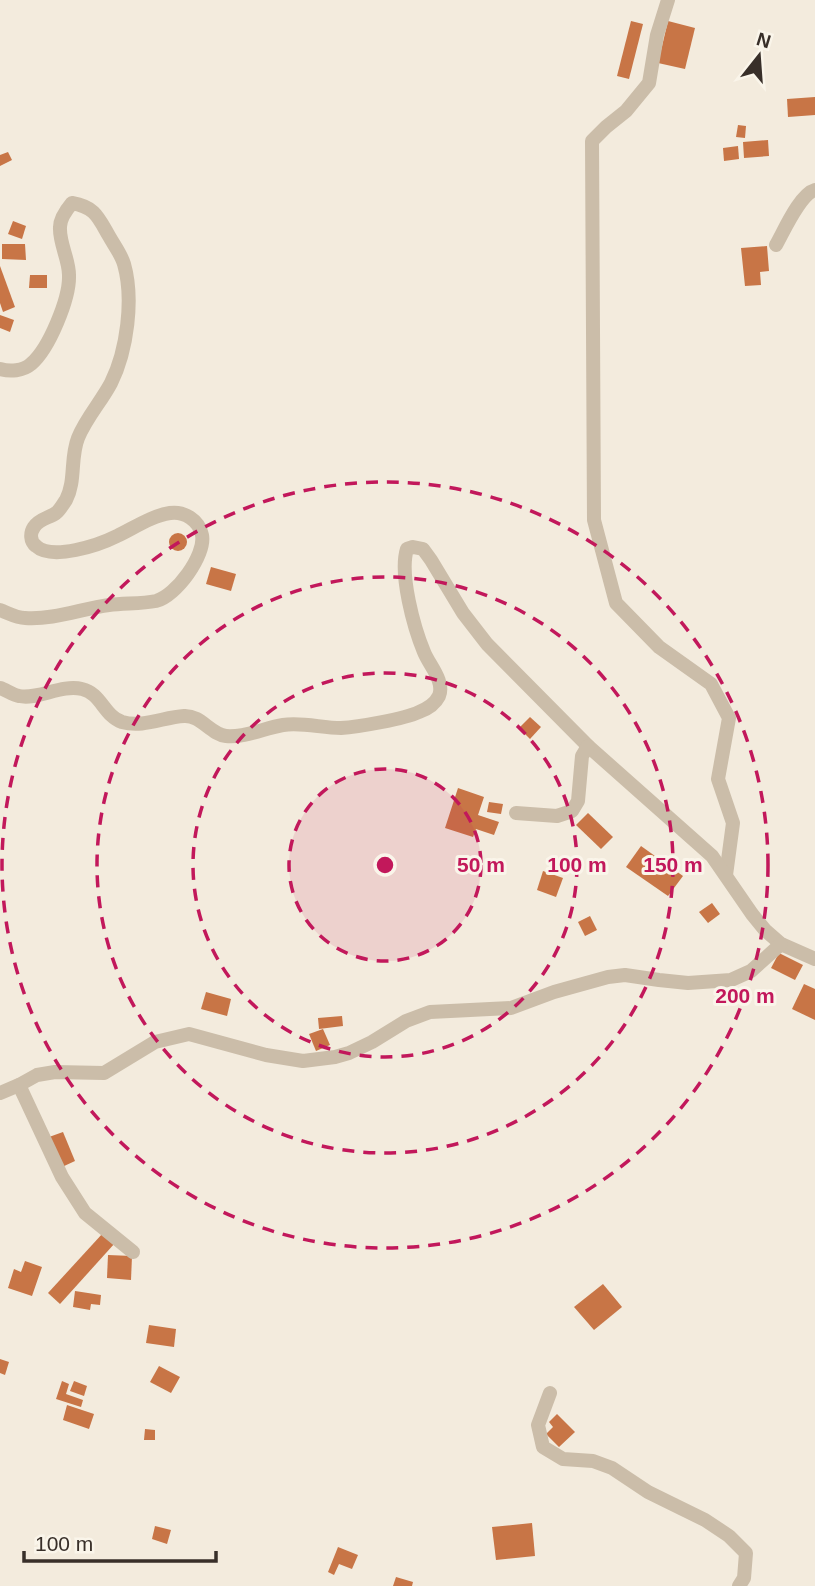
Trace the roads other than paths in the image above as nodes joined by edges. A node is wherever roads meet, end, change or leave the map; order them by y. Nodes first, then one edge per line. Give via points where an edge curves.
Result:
1 (668, 0) edge
2 (815, 190) edge
3 (776, 245) dead end
4 (0, 369) edge
5 (0, 610) edge
6 (0, 688) edge
7 (587, 746) junction
8 (516, 813) dead end
9 (726, 874) junction
10 (781, 944) junction
11 (815, 959) edge
12 (19, 1085) junction
13 (0, 1093) edge
14 (133, 1252) dead end
15 (550, 1393) dead end
16 (739, 1586) edge

1 - 9 street via 649,83 592,141 594,520 616,603 659,647 711,684 729,718 718,779 733,823
2 - 3 street via 801,201
4 - 5 street via 23,369 48,340 68,293 60,225 72,203 83,205 95,212 124,263 129,298 124,346 113,379 77,441 66,499 57,512 38,522 31,539 46,552 71,551 172,512 196,521 202,536 185,578 157,601 50,617 23,618
6 - 7 street via 20,696 82,689 92,693 120,722 187,715 219,735 230,736 286,724 342,728 419,713 441,692 413,619 404,559 407,549 413,547 422,549 431,560 486,644
7 - 8 street via 578,801 572,811 557,816
7 - 9 street via 712,856
9 - 10 street via 752,915
10 - 11 street
10 - 12 street via 751,971 731,980 688,983 608,976 512,1008 430,1012 335,1057 303,1061 189,1034 155,1042 104,1073 55,1072
12 - 13 street
12 - 14 street via 62,1177 85,1213
15 - 16 street via 538,1425 543,1447 563,1459 612,1468 729,1536 746,1553

